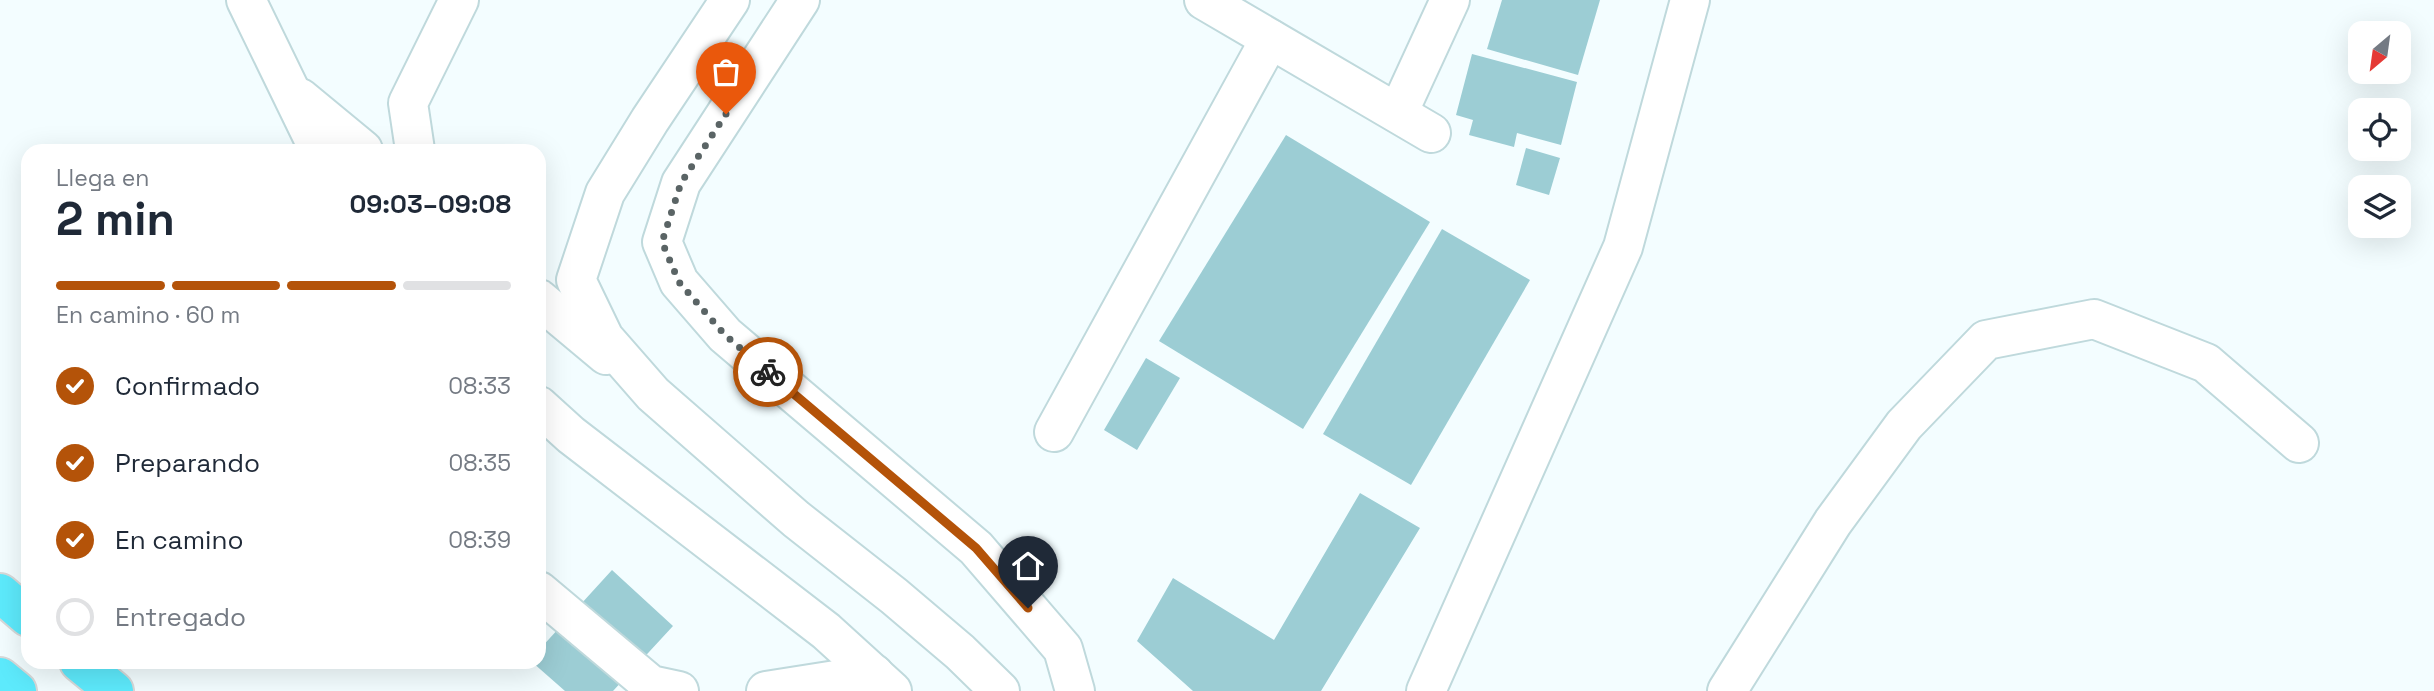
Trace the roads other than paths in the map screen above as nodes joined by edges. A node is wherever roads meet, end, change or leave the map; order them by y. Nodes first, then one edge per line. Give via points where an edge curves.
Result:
1 (246, 0) edge
2 (460, 0) edge
3 (730, 0) edge
4 (800, 0) edge
5 (1204, 0) edge
6 (1450, 0) edge
7 (1690, 0) edge
8 (1270, 39) junction
9 (289, 89) junction
10 (1398, 113) junction
11 (1431, 133) dead end
12 (316, 144) edge
13 (356, 144) edge
14 (414, 144) edge
15 (546, 305) edge
16 (669, 408) junction
17 (546, 412) edge
18 (1054, 432) dead end
19 (2299, 443) dead end
20 (0, 593) edge
21 (546, 597) edge
22 (21, 611) edge
23 (87, 669) edge
24 (0, 677) edge
25 (883, 683) edge
26 (17, 691) edge
27 (114, 691) edge
28 (679, 691) edge
29 (766, 691) edge
30 (1000, 691) edge
31 (1074, 691) edge
32 (1426, 691) edge
33 (1727, 691) edge

1 - 9 lane
2 - 14 lane via 408,103
3 - 16 lane via 606,193 576,280 604,338
4 - 31 lane via 681,183 662,242 679,282 725,335 976,548 1063,649
5 - 8 lane
6 - 10 lane
7 - 32 lane via 1623,247
8 - 10 lane
8 - 18 lane
9 - 12 lane
9 - 13 lane
10 - 11 lane
15 - 16 lane
16 - 30 lane via 960,652
17 - 25 lane via 826,631
19 - 33 lane via 2206,363 2094,319 1986,340 1904,425 1833,522
20 - 22 highway
21 - 28 lane via 651,685
23 - 27 highway
24 - 26 highway
25 - 29 lane

